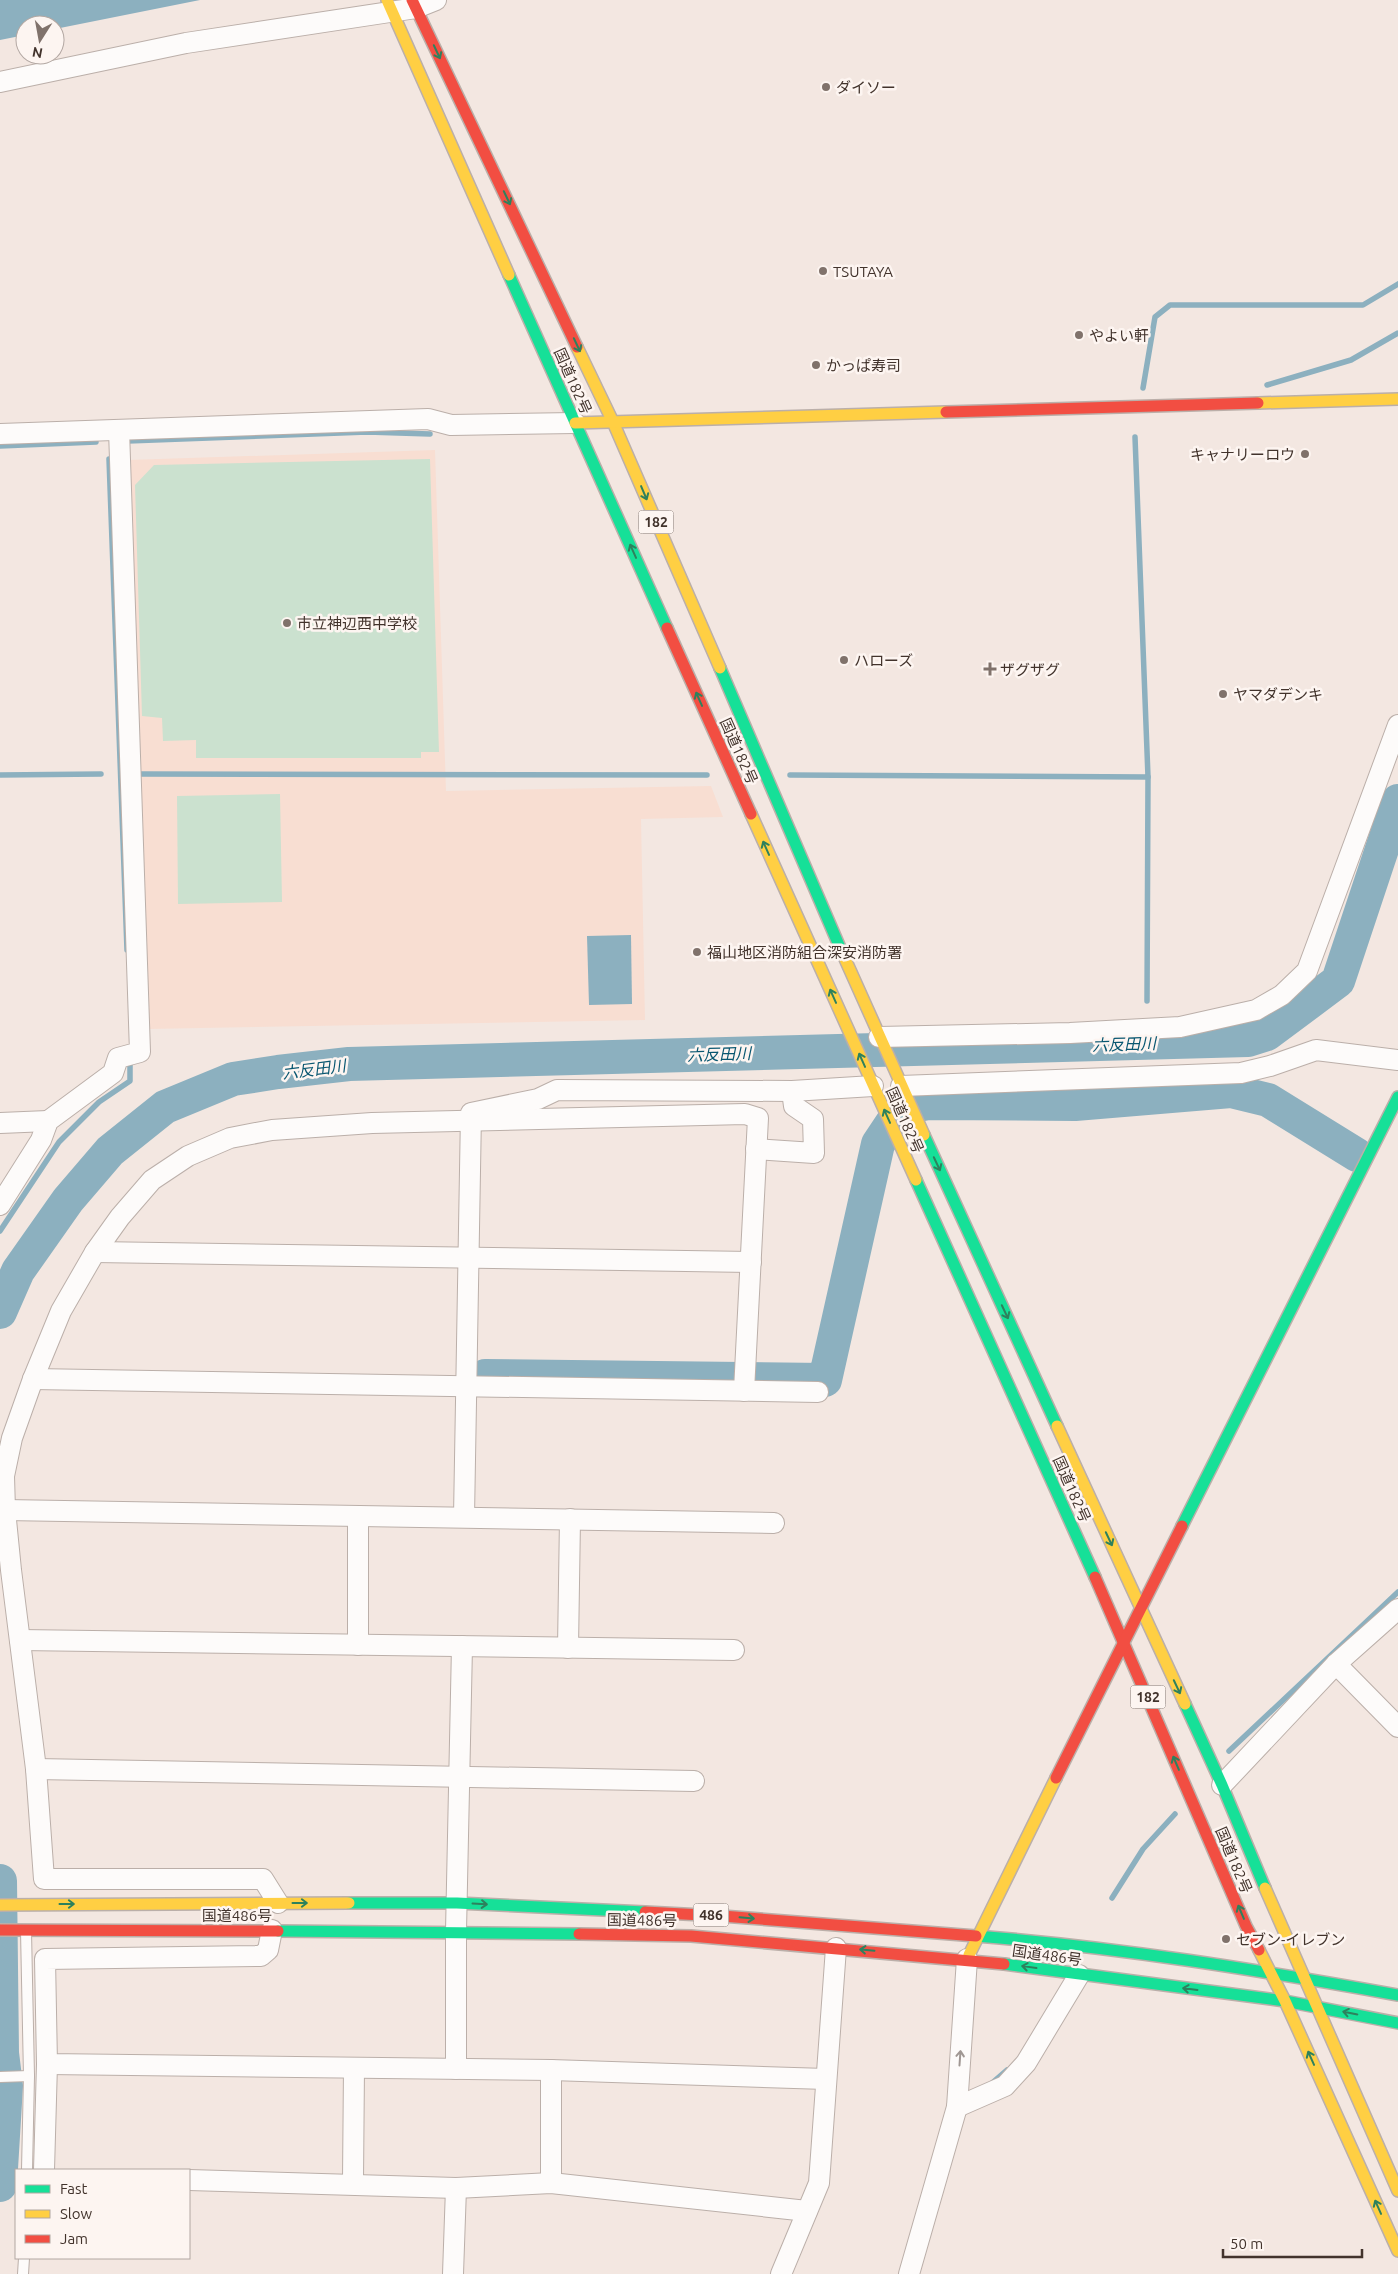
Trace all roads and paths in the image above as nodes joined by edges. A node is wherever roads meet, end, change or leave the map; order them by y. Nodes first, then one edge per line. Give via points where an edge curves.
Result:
1 (436, 0) edge
2 (414, 4) edge
3 (389, 5) edge
4 (0, 82) edge
5 (1398, 399) edge
6 (613, 422) junction
7 (575, 423) junction
8 (119, 430) junction
9 (0, 434) edge
10 (1398, 725) edge
11 (880, 1040) junction
12 (1398, 1060) edge
13 (901, 1085) junction
14 (873, 1086) junction
15 (792, 1091) junction
16 (1398, 1097) edge
17 (470, 1120) junction
18 (48, 1121) junction
19 (0, 1123) edge
20 (756, 1149) junction
21 (0, 1205) edge
22 (95, 1252) junction
23 (468, 1258) junction
24 (751, 1262) junction
25 (33, 1379) junction
26 (745, 1383) junction
27 (466, 1386) junction
28 (818, 1392) dead end
29 (5, 1510) junction
30 (358, 1516) junction
31 (464, 1518) junction
32 (570, 1519) junction
33 (774, 1522) dead end
34 (1140, 1608) junction
35 (1398, 1609) edge
36 (20, 1640) junction
37 (1124, 1641) junction
38 (358, 1644) junction
39 (462, 1646) junction
40 (568, 1648) junction
41 (734, 1650) dead end
42 (1336, 1664) junction
43 (1398, 1727) edge
44 (36, 1769) junction
45 (459, 1777) junction
46 (694, 1781) dead end
47 (1222, 1785) junction
48 (457, 1903) junction
49 (0, 1904) edge
50 (278, 1904) junction
51 (0, 1930) edge
52 (23, 1930) junction
53 (272, 1930) junction
54 (456, 1930) junction
55 (979, 1936) junction
56 (836, 1948) junction
57 (967, 1958) junction
58 (1271, 1972) junction
59 (1079, 1975) junction
60 (1303, 1978) junction
61 (1398, 1995) edge
62 (1286, 2001) junction
63 (1316, 2007) junction
64 (1398, 2023) edge
65 (47, 2064) junction
66 (354, 2068) junction
67 (456, 2069) junction
68 (551, 2070) junction
69 (26, 2076) junction
70 (0, 2077) edge
71 (826, 2079) junction
72 (957, 2107) junction
73 (27, 2169) edge
74 (44, 2169) edge
75 (353, 2179) dead end
76 (190, 2180) edge
77 (551, 2183) junction
78 (456, 2188) junction
79 (1398, 2191) edge
80 (807, 2211) junction
81 (1398, 2251) edge
82 (24, 2259) edge
83 (23, 2274) edge
84 (453, 2274) edge
85 (781, 2274) edge
86 (908, 2274) edge

1 - 2 street
2 - 3 street
2 -> 6 main road, 国道182号 / 182
3 - 4 street via 186,42
3 - 7 main road, 国道182号 / 182
5 - 6 main road
6 - 7 main road
6 -> 11 main road, 国道182号 / 182
7 - 8 street via 451,425 428,419
14 -> 7 main road, 国道182号 / 182
8 - 9 street
8 - 18 street via 140,1052 118,1058 112,1073
10 - 11 street via 1307,971 1282,995 1256,1010 1180,1027
11 - 13 main road, 国道182号 / 182
12 - 13 street via 1316,1050 1241,1073
13 -> 34 main road, 国道182号 / 182
14 - 15 street
37 -> 14 main road, 国道182号 / 182
15 - 17 street via 557,1090 538,1100 470,1113
15 - 20 street via 794,1106 812,1119 814,1153
16 - 34 main road
17 - 20 street via 745,1114 758,1118
17 - 22 street via 363,1123 272,1130 230,1138 188,1156 152,1180
17 - 23 street
18 - 19 street
18 - 21 street via 41,1140
20 - 24 street
22 - 23 street
22 - 25 street via 61,1311
23 - 24 street
23 - 27 street
24 - 26 street
25 - 27 street
25 - 29 street via 12,1438 4,1476
26 - 27 street
26 - 28 street
27 - 31 street
29 - 30 street
29 - 36 street
30 - 31 street
30 - 38 street
31 - 32 street
32 - 33 street
32 - 40 street
34 - 37 main road
34 -> 47 main road, 国道182号 / 182
35 - 42 street
36 - 38 street
36 - 44 street
37 - 55 main road
58 -> 37 main road, 国道182号 / 182 via 1246,1926
38 - 39 street
39 - 40 street
39 - 45 street
40 - 41 street
42 - 43 street
42 - 47 street
44 - 45 street
44 - 50 street via 44,1879 262,1879
45 - 46 street
45 - 48 street
47 - 60 main road, 国道182号 / 182
50 -> 48 main road, 国道486号 / 486
48 - 54 street
48 -> 55 main road, 国道486号 / 486 via 722,1916
49 -> 50 main road, 国道486号 / 486
51 - 52 main road, 国道486号 / 486
52 - 53 main road, 国道486号 / 486
52 - 69 lane
53 - 54 main road, 国道486号 / 486
53 - 65 street via 268,1950 261,1956 45,1959
54 - 56 main road, 国道486号 / 486 via 691,1936
54 - 67 street
55 - 57 main road
55 - 58 main road, 国道486号 / 486
57 -> 56 main road, 国道486号 / 486
56 - 71 street
59 -> 57 main road, 国道486号 / 486
72 -> 57 street
58 - 60 main road, 国道486号 / 486
58 - 62 main road, 国道182号 / 182
62 -> 59 main road, 国道486号 / 486
59 - 72 street via 1026,2063 1005,2086
60 - 61 main road, 国道486号 / 486
60 - 63 main road, 国道182号 / 182
62 - 63 main road, 国道486号 / 486
81 -> 62 main road, 国道182号 / 182
64 -> 63 main road, 国道486号 / 486
63 - 79 main road, 国道182号 / 182
65 - 66 street
65 - 74 street
66 - 67 street
66 - 75 street
67 - 68 street
68 - 71 street
68 - 77 street
69 - 70 lane
69 - 73 lane
71 - 80 street via 819,2183
72 - 86 street
76 - 78 street
77 - 78 street
77 - 80 street
78 - 84 street
80 - 85 street
82 - 83 lane

